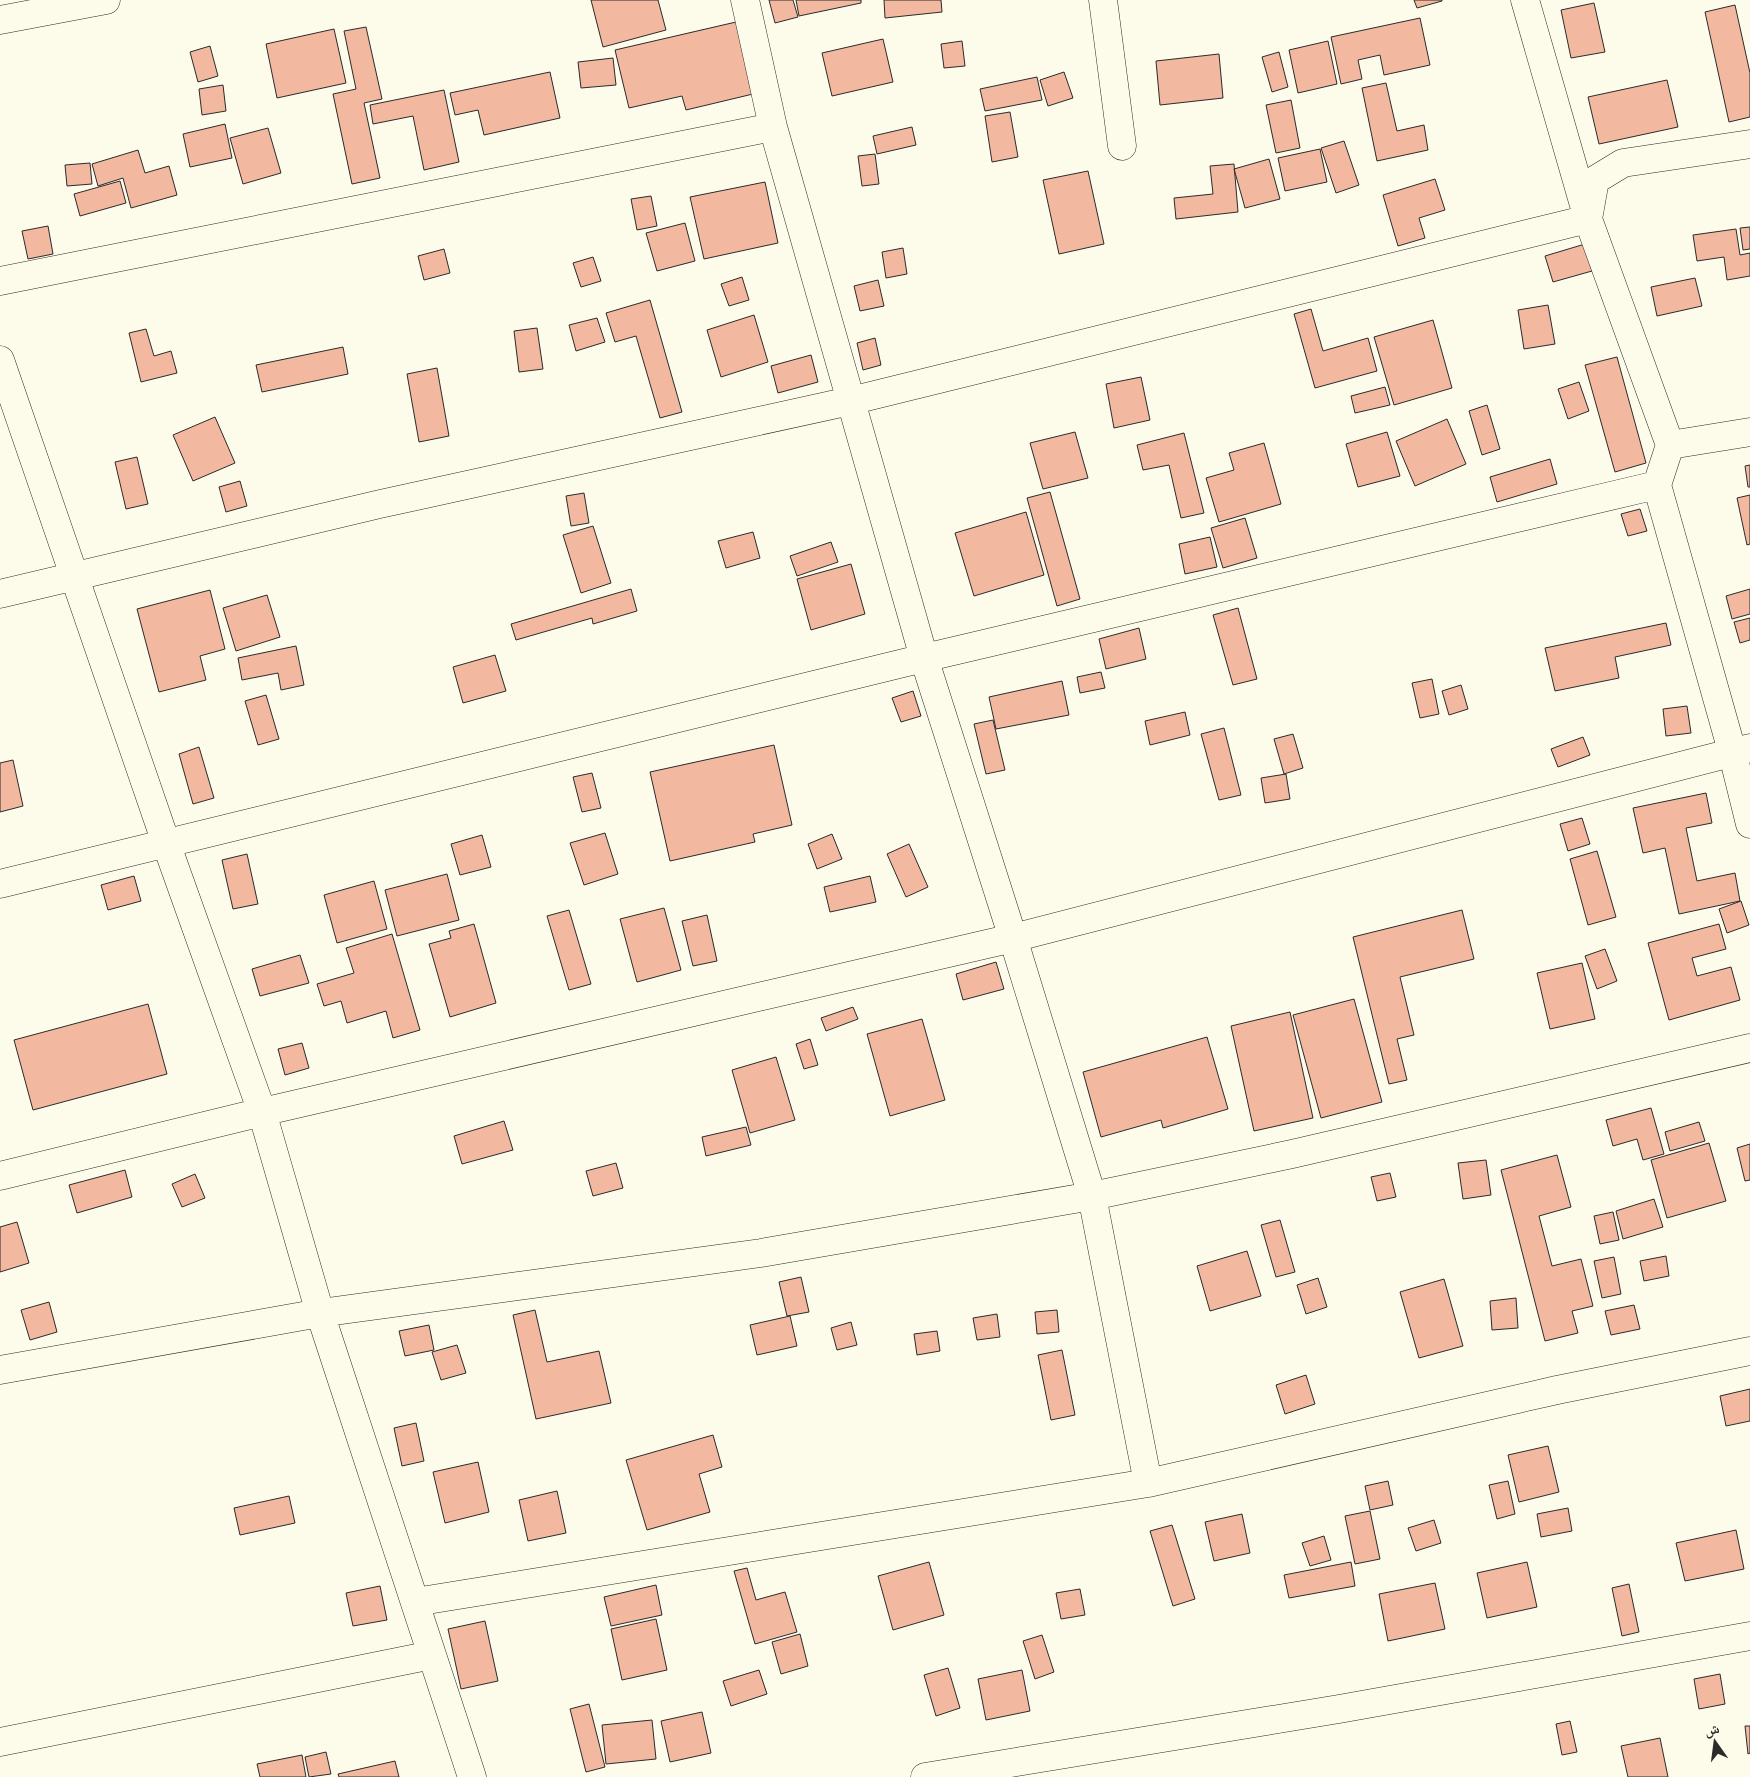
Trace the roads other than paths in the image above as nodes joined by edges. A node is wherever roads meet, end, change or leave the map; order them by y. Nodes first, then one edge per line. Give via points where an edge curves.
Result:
1 (106, 0) edge
2 (745, 0) edge
3 (1102, 0) edge
4 (1525, 0) edge
5 (0, 20) edge
6 (773, 127) junction
7 (1750, 144) edge
8 (1122, 146) dead end
9 (1588, 219) junction
10 (0, 281) edge
11 (0, 360) edge
12 (850, 401) junction
13 (1750, 432) edge
14 (1670, 445) junction
15 (1657, 485) junction
16 (74, 577) junction
17 (0, 594) edge
18 (924, 658) junction
19 (1741, 750) edge
20 (1750, 824) edge
21 (166, 843) junction
22 (0, 884) edge
23 (1013, 938) junction
24 (1750, 1048) edge
25 (262, 1112) junction
26 (0, 1176) edge
27 (1092, 1196) junction
28 (320, 1313) junction
29 (1750, 1351) edge
30 (0, 1370) edge
31 (1148, 1483) junction
32 (415, 1602) junction
33 (1750, 1636) edge
34 (432, 1655) junction
35 (0, 1742) edge
36 (984, 1772) edge
37 (472, 1777) edge
38 (925, 1777) edge

1 - 5 street
2 - 6 street
3 - 8 street
4 - 9 street
6 - 10 street
6 - 12 street
7 - 9 street via 1623,163 1595,180
9 - 12 street
9 - 14 street
11 - 16 street
12 - 16 street via 380,504
12 - 18 street
13 - 14 street
14 - 15 street
15 - 18 street
15 - 19 street
16 - 17 street
16 - 21 street
18 - 21 street
18 - 23 street
19 - 20 street
19 - 23 street
21 - 22 street
21 - 25 street
23 - 25 street
23 - 27 street
24 - 27 street via 1292,1154
25 - 26 street
25 - 28 street
27 - 28 street via 761,1254
27 - 31 street
28 - 30 street
28 - 32 street
29 - 31 street via 1558,1390
31 - 32 street
32 - 34 street
33 - 36 street
34 - 35 street
34 - 37 street
36 - 38 street

